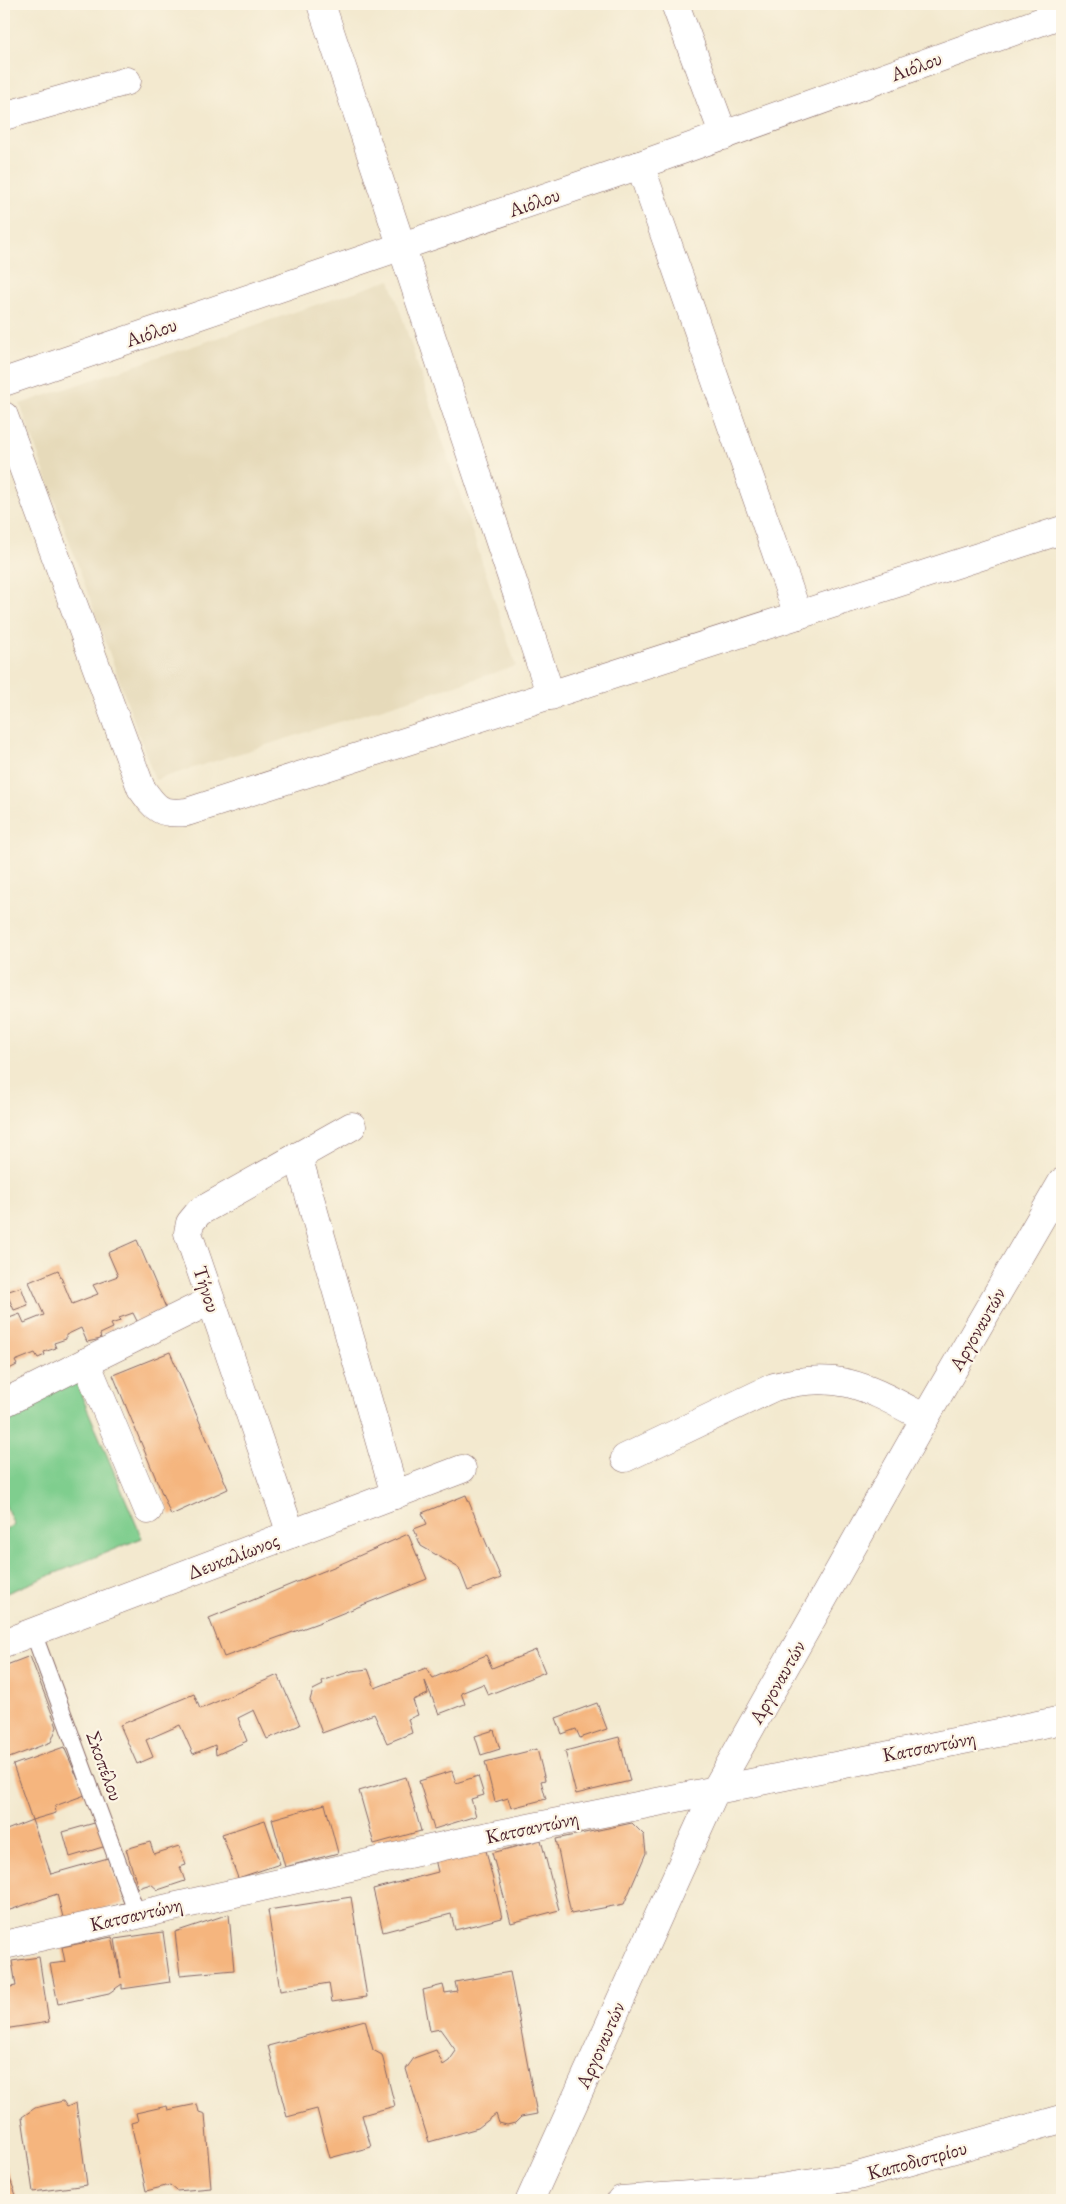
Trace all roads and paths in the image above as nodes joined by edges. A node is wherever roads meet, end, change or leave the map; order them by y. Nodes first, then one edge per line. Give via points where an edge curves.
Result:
1 (321, 4) edge
2 (675, 4) edge
3 (1062, 14) edge
4 (128, 81) dead end
5 (4, 116) edge
6 (724, 136) junction
7 (640, 165) junction
8 (401, 248) junction
9 (4, 382) edge
10 (4, 416) edge
11 (1062, 530) edge
12 (798, 615) junction
13 (551, 696) junction
14 (352, 1126) dead end
15 (298, 1156) junction
16 (1061, 1189) edge
17 (210, 1301) junction
18 (86, 1362) junction
19 (4, 1403) edge
20 (926, 1418) junction
21 (624, 1458) dead end
22 (462, 1469) dead end
23 (395, 1495) junction
24 (148, 1510) dead end
25 (291, 1534) junction
26 (33, 1632) junction
27 (4, 1643) edge
28 (1062, 1720) edge
29 (716, 1789) junction
30 (138, 1914) junction
31 (4, 1945) edge
32 (1062, 2119) edge
33 (530, 2200) edge
34 (621, 2200) edge

1 - 8 street
2 - 6 street
3 - 6 street, Αιόλου
4 - 5 street
6 - 7 street, Αιόλου
7 - 8 street, Αιόλου
7 - 12 street
8 - 9 street, Αιόλου
8 - 13 street
10 - 13 street via 141,788 153,805 169,814 186,812
11 - 12 street
12 - 13 street
14 - 15 street, Τήνου
15 - 17 street, Τήνου via 199,1212 190,1224 188,1233
15 - 23 street
16 - 20 street, Αργοναυτών
17 - 18 street
17 - 25 street, Τήνου
18 - 19 street
18 - 24 street
20 - 21 street via 864,1387 827,1378 800,1380 774,1387
20 - 29 street, Αργοναυτών
22 - 23 street, Δευκαλίωνος
23 - 25 street, Δευκαλίωνος
25 - 26 street, Δευκαλίωνος
26 - 27 street, Δευκαλίωνος
26 - 30 lane, Σκοπέλου
28 - 29 street, Κατσαντώνη
29 - 30 street, Κατσαντώνη
29 - 33 street, Αργοναυτών
30 - 31 street, Κατσαντώνη
32 - 34 street, Καποδιστρίου via 854,2177 772,2189

